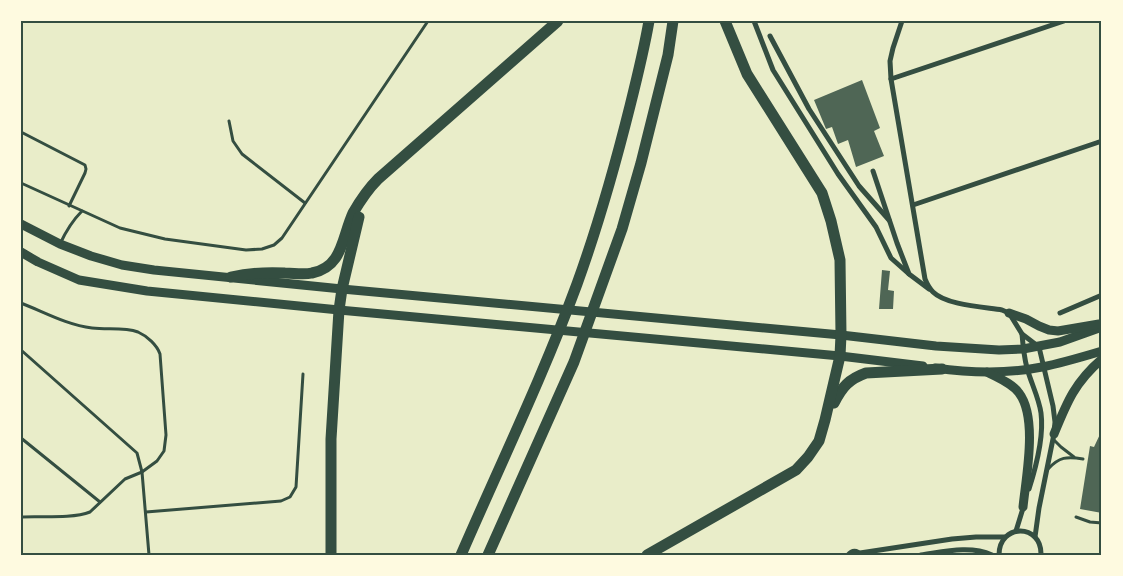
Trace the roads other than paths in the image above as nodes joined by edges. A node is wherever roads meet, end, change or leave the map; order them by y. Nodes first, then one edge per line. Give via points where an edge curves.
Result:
1 (428, 21) edge
2 (558, 21) edge
3 (649, 21) edge
4 (673, 21) edge
5 (725, 21) edge
6 (754, 21) edge
7 (902, 21) edge
8 (1064, 21) edge
9 (770, 36) dead end
10 (891, 78) junction
11 (229, 121) dead end
12 (21, 132) edge
13 (1102, 141) edge
14 (874, 171) dead end
15 (21, 183) edge
16 (369, 189) junction
17 (305, 203) junction
18 (913, 205) junction
19 (69, 206) junction
20 (82, 211) junction
21 (890, 220) junction
22 (21, 224) edge
23 (60, 244) junction
24 (21, 252) edge
25 (909, 274) junction
26 (232, 277) junction
27 (342, 289) junction
28 (931, 291) junction
29 (1102, 295) edge
30 (21, 303) edge
31 (339, 310) junction
32 (1060, 312) dead end
33 (1009, 313) junction
34 (1102, 326) edge
35 (1022, 334) junction
36 (841, 335) junction
37 (1039, 347) junction
38 (1023, 349) junction
39 (21, 350) edge
40 (1102, 351) edge
41 (840, 356) junction
42 (1102, 359) edge
43 (1043, 367) junction
44 (942, 369) junction
45 (1027, 369) junction
46 (987, 372) junction
47 (303, 374) dead end
48 (826, 420) junction
49 (1054, 436) junction
50 (21, 438) edge
51 (1074, 457) junction
52 (1083, 459) dead end
53 (1047, 470) junction
54 (142, 472) junction
55 (100, 502) junction
56 (1023, 507) junction
57 (146, 512) junction
58 (21, 517) edge
59 (1076, 517) dead end
60 (1102, 523) edge
61 (1016, 531) junction
62 (1005, 537) junction
63 (1035, 537) junction
64 (847, 554) edge
65 (860, 554) edge
66 (149, 555) edge
67 (331, 555) edge
68 (461, 555) edge
69 (488, 555) edge
70 (648, 555) edge
71 (921, 555) edge
72 (992, 555) edge
73 (999, 555) edge
74 (1041, 555) edge

1 - 17 lane
2 - 16 highway
3 - 68 highway via 616,161 577,283 545,365
4 - 69 highway via 668,55 622,229 574,362
5 - 36 highway via 747,74 822,193 840,260
6 - 25 street via 773,70 838,174 876,227 891,258
7 - 10 street via 891,54
8 - 10 street
9 - 21 street via 809,110 859,186
10 - 18 street
11 - 17 lane via 233,140 242,154
12 - 19 lane via 85,165 85,173
13 - 18 street
14 - 21 street
15 - 19 lane
16 - 26 highway via 355,210 340,250 329,266 309,274
16 - 27 highway via 357,223
17 - 20 lane via 274,245 246,250 165,239 120,228
18 - 28 street via 925,279
19 - 20 lane
20 - 23 lane via 66,230
21 - 25 street
22 - 23 main road
23 - 26 main road via 122,265
24 - 31 main road via 79,280 146,291
25 - 28 street
26 - 27 main road
27 - 31 highway
27 - 36 main road
28 - 33 street via 949,301
29 - 32 street
30 - 54 lane via 78,325 132,330 158,348 162,364 164,452
31 - 41 main road
31 - 67 highway via 331,439
33 - 34 main road via 1048,330
33 - 35 street
34 - 37 main road
35 - 37 street
35 - 38 street
36 - 38 main road via 936,346
36 - 41 highway
37 - 38 main road
37 - 43 street
38 - 45 street
39 - 54 lane via 137,452
40 - 43 main road
41 - 44 main road
41 - 48 highway
42 - 49 main road via 1081,380 1067,401
43 - 45 main road
43 - 49 street via 1053,406
44 - 46 main road
44 - 48 highway via 872,372 855,377 840,392
45 - 46 main road
45 - 56 street via 1041,413 1041,430 1039,450
46 - 56 main road via 1019,392 1028,412 1030,444
47 - 57 lane via 296,487 290,497 281,501
48 - 70 highway via 819,441 796,470
49 - 51 lane via 1055,442
49 - 53 street
50 - 55 lane
51 - 52 lane
51 - 53 lane via 1059,459
53 - 63 street
54 - 55 lane via 125,479
54 - 57 lane
55 - 58 lane via 86,513
56 - 61 street
57 - 66 lane
59 - 60 lane
61 - 62 street
61 - 63 street
62 - 65 street via 968,537
62 - 73 street
63 - 74 street
64 - 65 street via 853,551
71 - 72 street via 980,550

